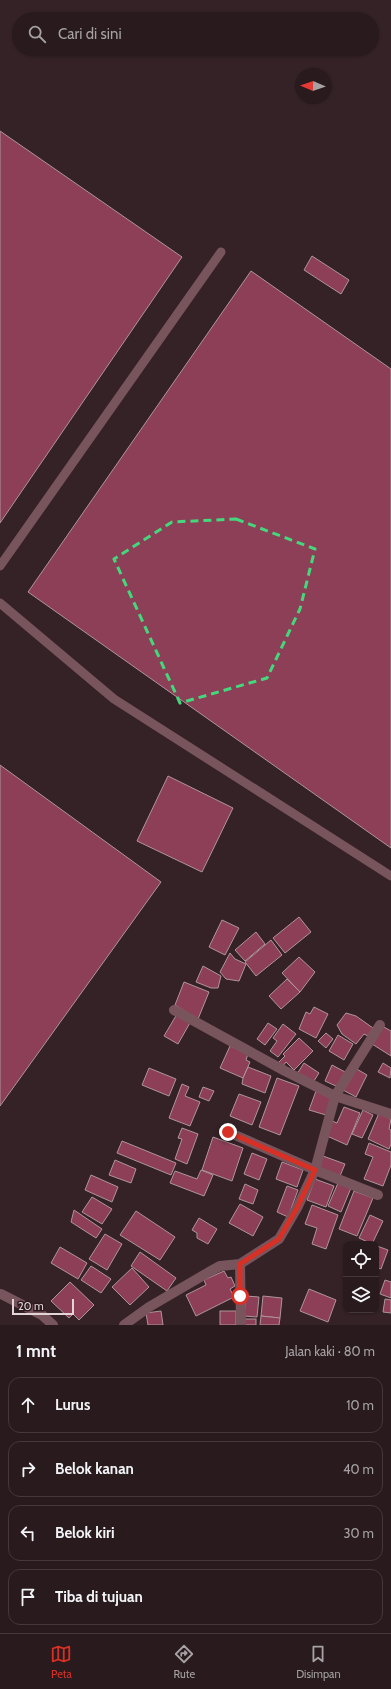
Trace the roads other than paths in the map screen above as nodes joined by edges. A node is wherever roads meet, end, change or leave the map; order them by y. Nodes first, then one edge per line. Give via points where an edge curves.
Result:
1 (221, 252) dead end
2 (0, 566) edge
3 (0, 603) edge
4 (391, 876) edge
5 (174, 1010) dead end
6 (380, 1025) dead end
7 (335, 1096) junction
8 (391, 1114) edge
9 (228, 1132) dead end
10 (315, 1170) junction
11 (378, 1196) dead end
12 (240, 1264) junction
13 (1, 1294) edge
14 (53, 1325) edge
15 (124, 1325) edge
16 (241, 1325) edge

1 - 2 lane
3 - 4 lane via 114,699
5 - 7 street
6 - 7 street
7 - 8 street
7 - 10 street
9 - 10 street
10 - 11 street
10 - 12 street via 279,1239
12 - 15 street via 220,1266 149,1307
12 - 16 street
13 - 14 street via 42,1315

